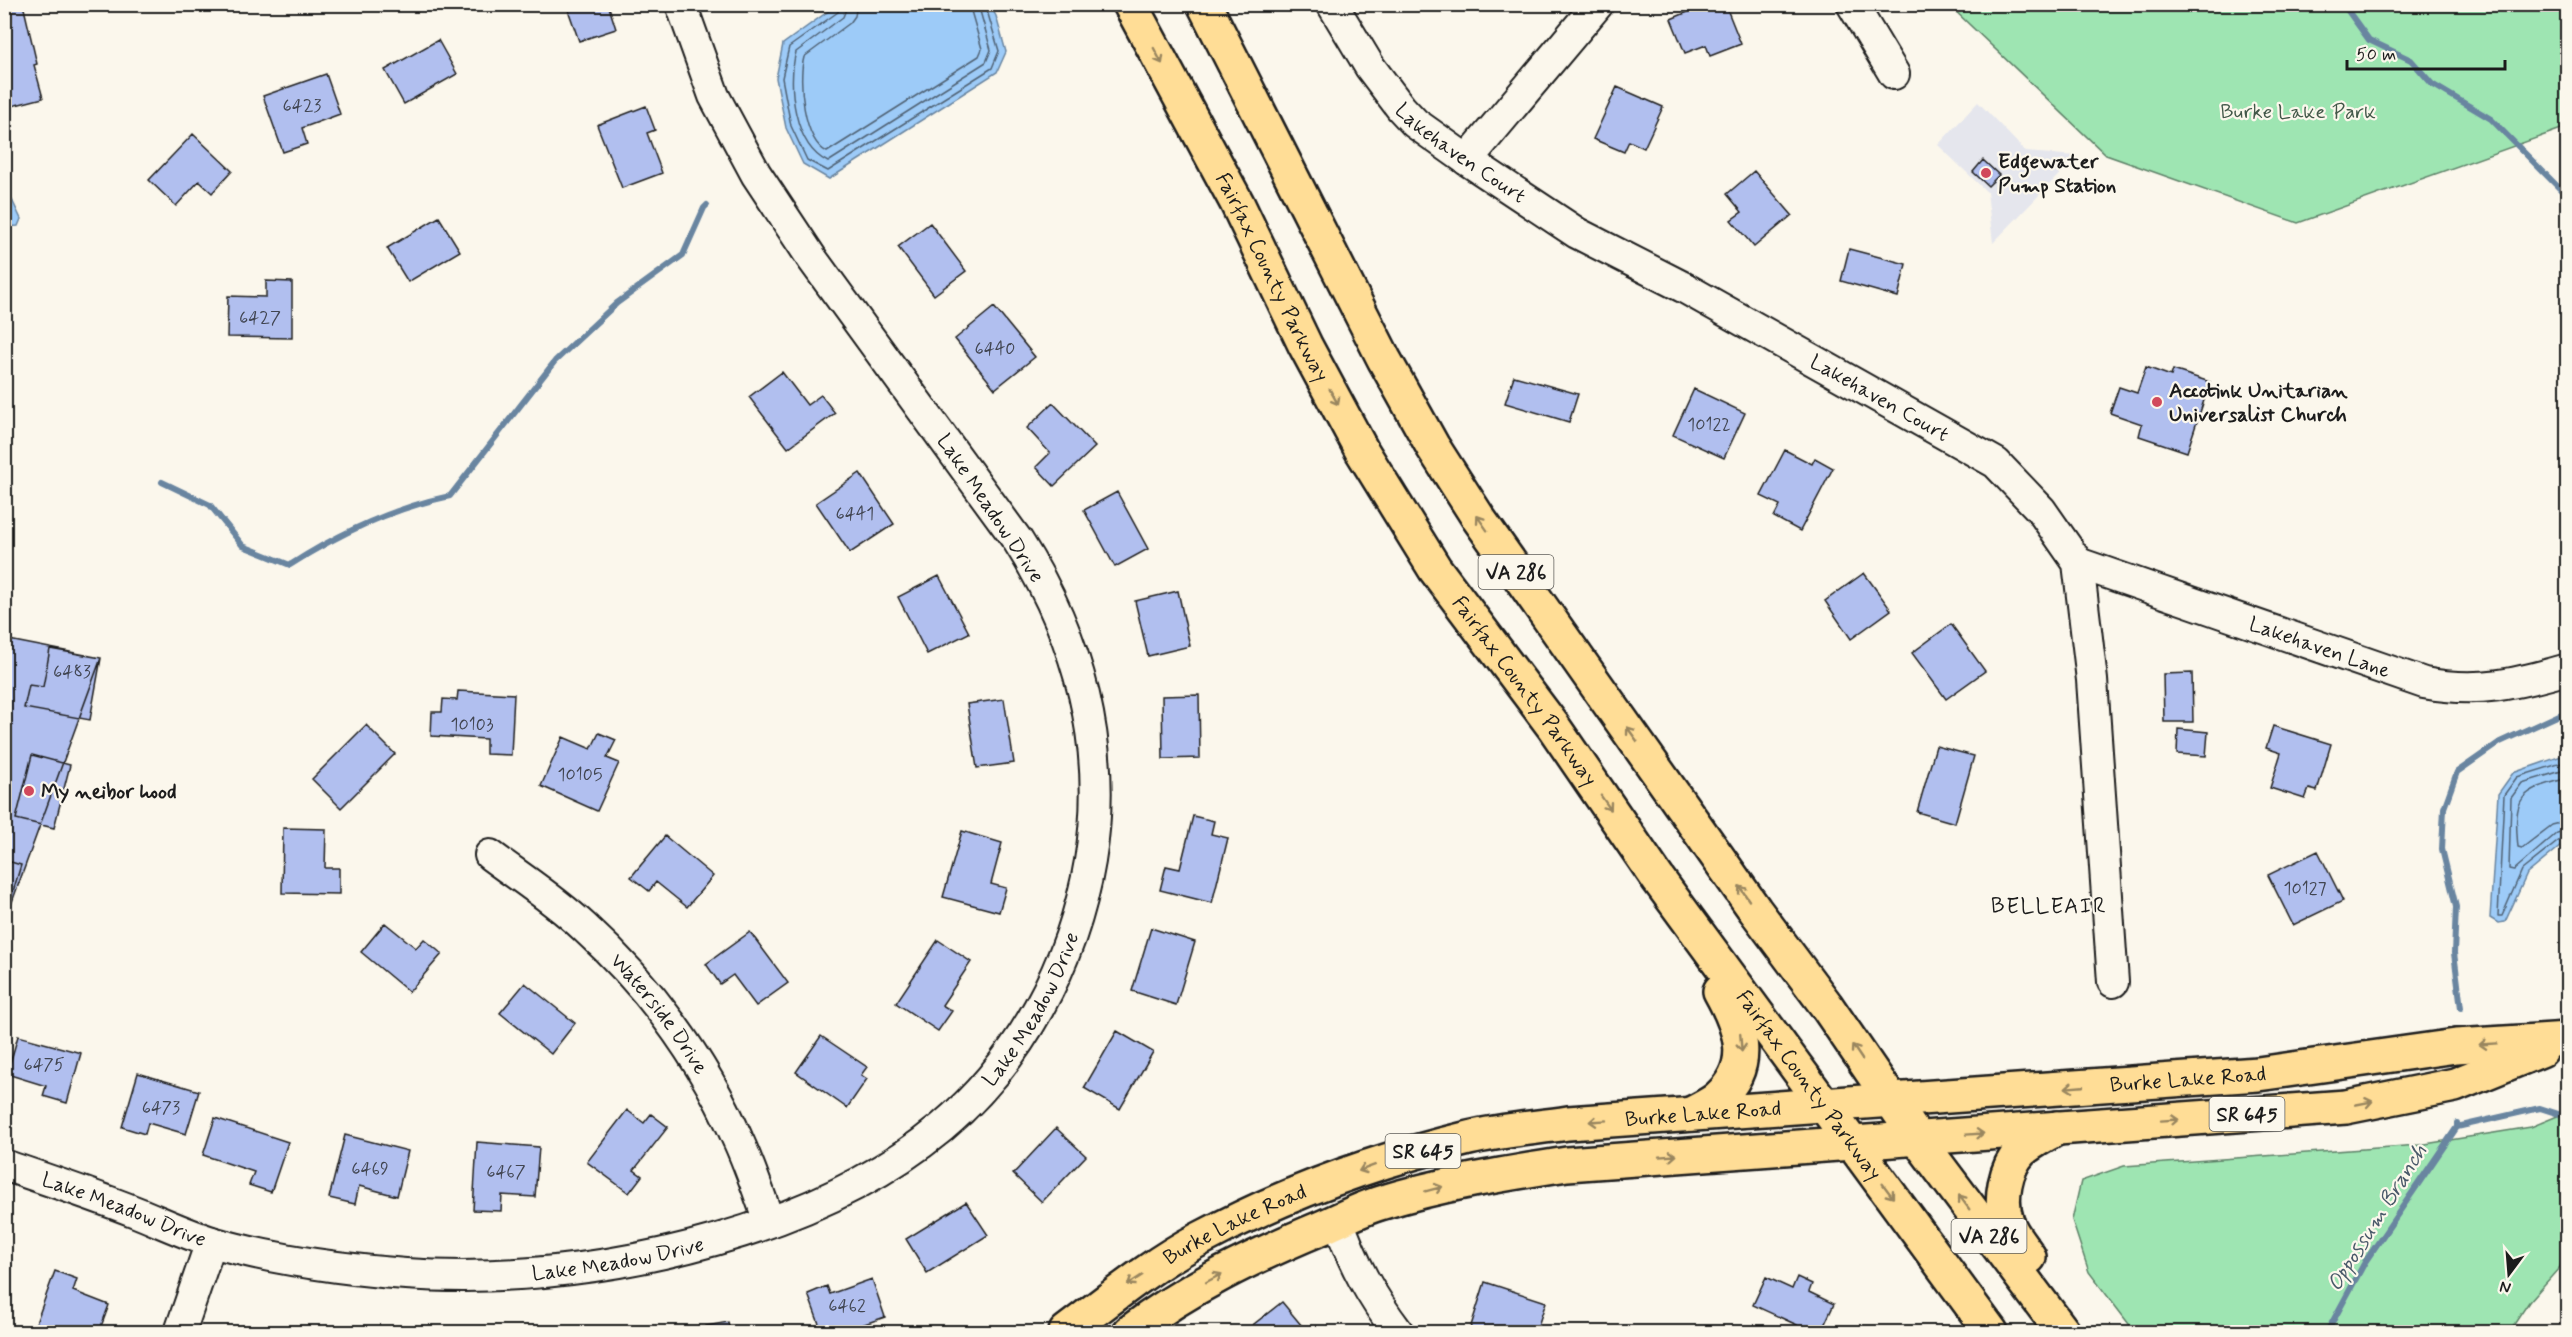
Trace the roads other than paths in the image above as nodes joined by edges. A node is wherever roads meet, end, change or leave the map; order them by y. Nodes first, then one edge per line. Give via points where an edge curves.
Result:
1 (681, 4) edge
2 (1130, 4) edge
3 (1204, 4) edge
4 (1332, 4) edge
5 (1598, 4) edge
6 (1852, 4) edge
7 (1893, 74) dead end
8 (1467, 160) junction
9 (2078, 563) junction
10 (2568, 669) edge
11 (490, 855) dead end
12 (1658, 879) junction
13 (2113, 982) dead end
14 (2568, 1040) edge
15 (1891, 1100) junction
16 (1824, 1105) junction
17 (1691, 1114) junction
18 (2057, 1128) junction
19 (1917, 1138) junction
20 (1853, 1144) junction
21 (4, 1165) edge
22 (1338, 1220) junction
23 (769, 1221) junction
24 (211, 1242) junction
25 (180, 1332) edge
26 (1066, 1332) edge
27 (1130, 1332) edge
28 (1398, 1332) edge
29 (1991, 1332) edge
30 (2062, 1332) edge
31 (2071, 1332) edge

1 - 23 street, Lake Meadow Drive via 714,96 775,204 1039,575 1062,621 1078,666 1095,765 1093,843 1078,915 1051,984 1012,1051 969,1102 911,1150 816,1202
2 -> 12 main road, Fairfax County Parkway / VA 286 via 1237,202 1305,345 1386,494 1435,569 1553,726
15 -> 3 main road, VA 286 via 1497,545 1433,447 1384,359
4 - 8 street, Lakehaven Court via 1370,67 1401,108 1415,123
5 - 8 street
6 - 7 street
8 - 9 street, Lakehaven Court via 1577,233 1683,287 1996,463 2041,510
9 - 10 street, Lakehaven Lane via 2424,683 2479,689
9 - 13 street, Lakehaven Court via 2092,680
11 - 23 street, Waterside Drive via 586,928 660,1008 714,1091 738,1140
12 - 16 main road, Fairfax County Parkway / VA 286
12 -> 17 main road via 1740,1031 1742,1055 1734,1078 1719,1098
14 -> 15 main road, Burke Lake Road / SR 645 via 2456,1046 2258,1074
18 -> 14 main road, Burke Lake Road / SR 645 via 2346,1107 2455,1085
15 - 16 main road, Burke Lake Road / SR 645
15 - 19 main road, VA 286
16 - 17 main road, Burke Lake Road / SR 645
16 - 20 main road, Fairfax County Parkway / VA 286
17 -> 26 main road, Burke Lake Road / SR 645 via 1568,1123 1471,1137 1371,1166 1266,1207 1199,1239
19 -> 18 main road, Burke Lake Road / SR 645
18 - 31 main road via 2021,1151 2009,1172 2003,1207 2007,1223
19 - 20 main road, Burke Lake Road / SR 645
30 -> 19 main road, VA 286
22 -> 20 main road, Burke Lake Road / SR 645 via 1378,1204 1470,1179 1567,1164
20 -> 29 main road, Fairfax County Parkway / VA 286
21 - 24 street, Lake Meadow Drive
27 -> 22 main road, Burke Lake Road / SR 645 via 1212,1279
22 - 28 street via 1369,1293
23 - 24 street, Lake Meadow Drive via 639,1259 518,1274 460,1276 351,1267
24 - 25 street

